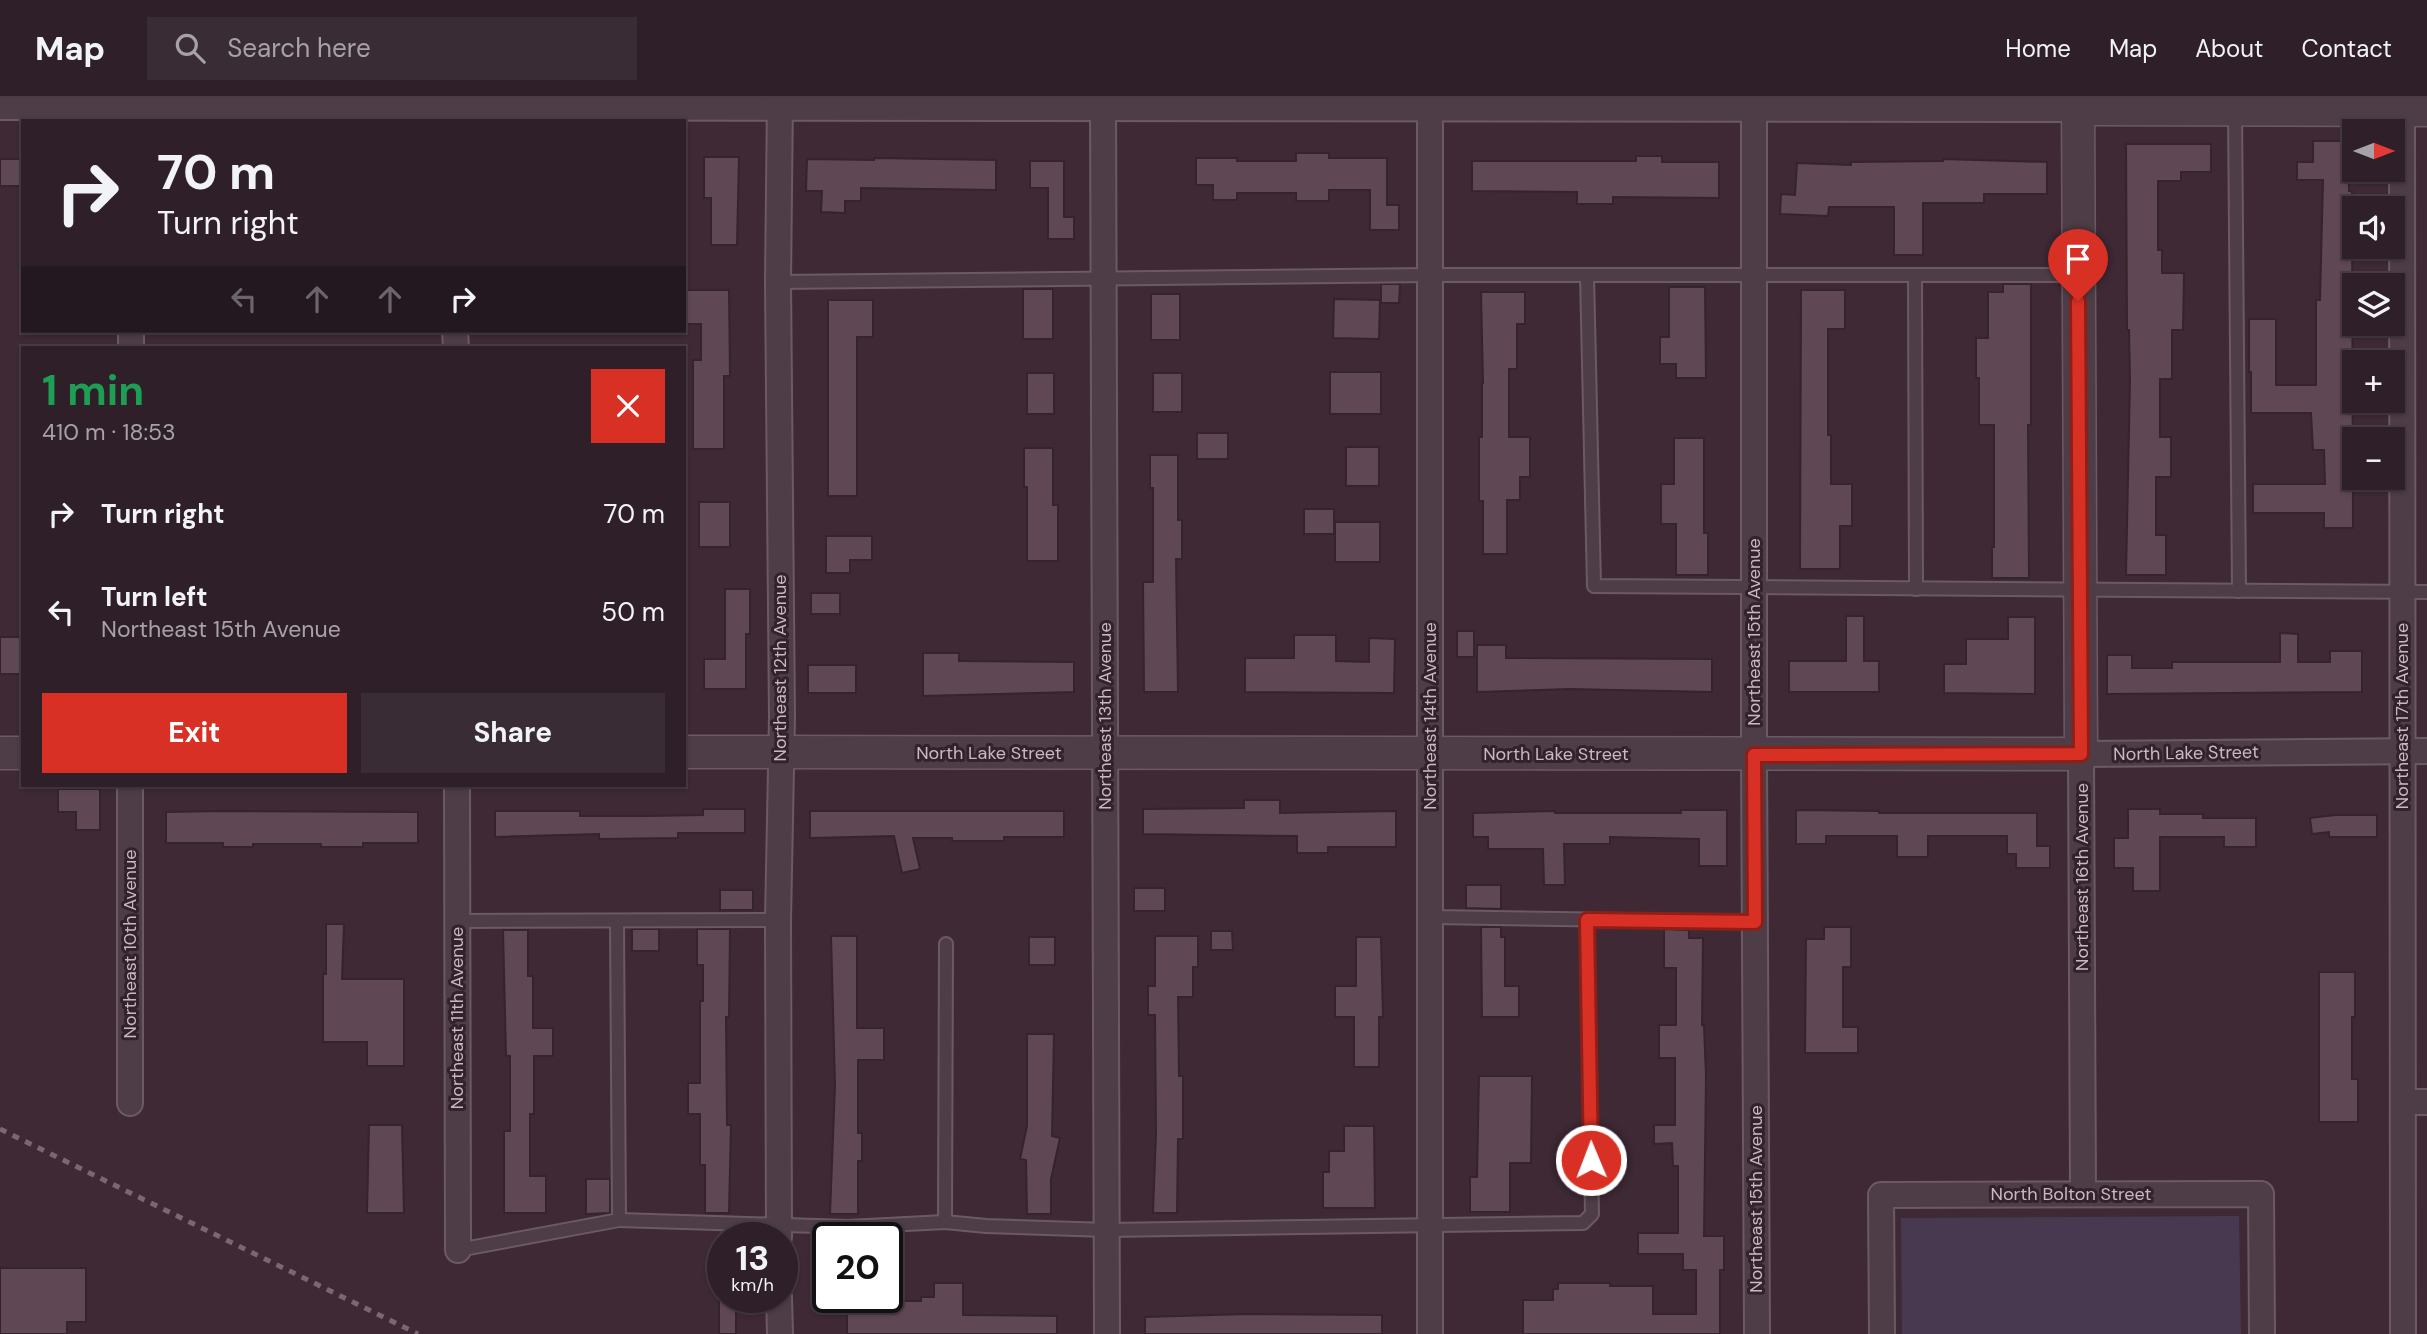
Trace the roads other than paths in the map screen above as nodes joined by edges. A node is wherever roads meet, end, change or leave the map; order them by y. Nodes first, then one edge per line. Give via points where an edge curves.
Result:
1 (780, 102) edge
2 (1104, 102) edge
3 (1430, 102) edge
4 (1754, 104) edge
5 (2078, 104) edge
6 (2410, 106) edge
7 (0, 107) edge
8 (455, 108) edge
9 (132, 109) edge
10 (2235, 110) junction
11 (1430, 275) junction
12 (1587, 275) junction
13 (2078, 275) junction
14 (1754, 276) junction
15 (1915, 276) junction
16 (1104, 279) junction
17 (778, 282) junction
18 (1754, 589) junction
19 (1916, 589) junction
20 (2080, 591) junction
21 (2239, 591) junction
22 (2402, 592) junction
23 (2427, 592) edge
24 (2415, 751) edge
25 (686, 752) edge
26 (781, 752) junction
27 (0, 753) edge
28 (21, 753) edge
29 (1431, 753) junction
30 (1105, 754) junction
31 (2081, 754) junction
32 (1754, 755) junction
33 (130, 787) edge
34 (457, 787) edge
35 (1431, 917) junction
36 (617, 920) junction
37 (778, 920) junction
38 (1587, 920) junction
39 (457, 921) junction
40 (1755, 922) junction
41 (946, 944) dead end
42 (2415, 1102) edge
43 (130, 1103) dead end
44 (2083, 1194) junction
45 (619, 1220) junction
46 (779, 1222) edge
47 (945, 1222) junction
48 (1431, 1225) junction
49 (707, 1227) edge
50 (1107, 1230) junction
51 (798, 1231) edge
52 (458, 1250) joint
53 (779, 1313) edge
54 (780, 1334) edge
55 (1107, 1334) edge
56 (1430, 1334) edge
57 (1757, 1334) edge
58 (1882, 1334) edge
59 (2262, 1334) edge
60 (2403, 1334) edge

1 - 2 street
1 - 8 street
1 - 17 street, Northeast 12th Avenue
2 - 3 street
2 - 16 street, Northeast 13th Avenue
3 - 4 street
3 - 11 street, Northeast 14th Avenue
4 - 5 street
4 - 14 street, Northeast 15th Avenue
5 - 10 street
5 - 13 street, Northeast 16th Avenue
6 - 10 street
6 - 22 street, Northeast 17th Avenue
7 - 9 street
8 - 9 street
10 - 21 lane
11 - 12 lane
11 - 16 lane
11 - 29 street, Northeast 14th Avenue
12 - 14 lane
12 - 18 lane via 1594,586
13 - 15 lane
13 - 20 street, Northeast 16th Avenue
14 - 15 lane
14 - 18 street, Northeast 15th Avenue
15 - 19 lane
16 - 17 lane
16 - 30 street, Northeast 13th Avenue
17 - 26 street, Northeast 12th Avenue
18 - 19 lane
18 - 32 street, Northeast 15th Avenue
19 - 20 lane
20 - 21 lane
20 - 31 street, Northeast 16th Avenue
21 - 22 lane
22 - 23 lane
22 - 24 street, Northeast 17th Avenue
24 - 31 street, North Lake Street
24 - 42 street, Northeast 17th Avenue
25 - 26 street, North Lake Street
26 - 30 street, North Lake Street
26 - 37 street, Northeast 12th Avenue
27 - 28 street
29 - 30 street, North Lake Street
29 - 32 street, North Lake Street
29 - 35 street, Northeast 14th Avenue
30 - 50 street, Northeast 13th Avenue
31 - 32 street, North Lake Street
31 - 44 street, Northeast 16th Avenue
32 - 40 street, Northeast 15th Avenue
33 - 43 street, Northeast 10th Avenue
34 - 39 street, Northeast 11th Avenue
35 - 38 lane
35 - 48 street, Northeast 14th Avenue
36 - 37 lane
36 - 39 lane
36 - 45 lane
37 - 46 street, Northeast 12th Avenue
38 - 40 lane
38 - 48 lane via 1592,1214 1583,1223
39 - 52 street, Northeast 11th Avenue
40 - 57 street, Northeast 15th Avenue
41 - 47 lane
42 - 60 street, Northeast 17th Avenue
44 - 58 street, North Bolton Street via 1881,1195
44 - 59 street, North Bolton Street via 2261,1194
45 - 49 lane
45 - 52 lane
47 - 50 lane
47 - 51 lane
48 - 50 lane
48 - 56 street, Northeast 14th Avenue
50 - 55 street, Northeast 13th Avenue
53 - 54 street

